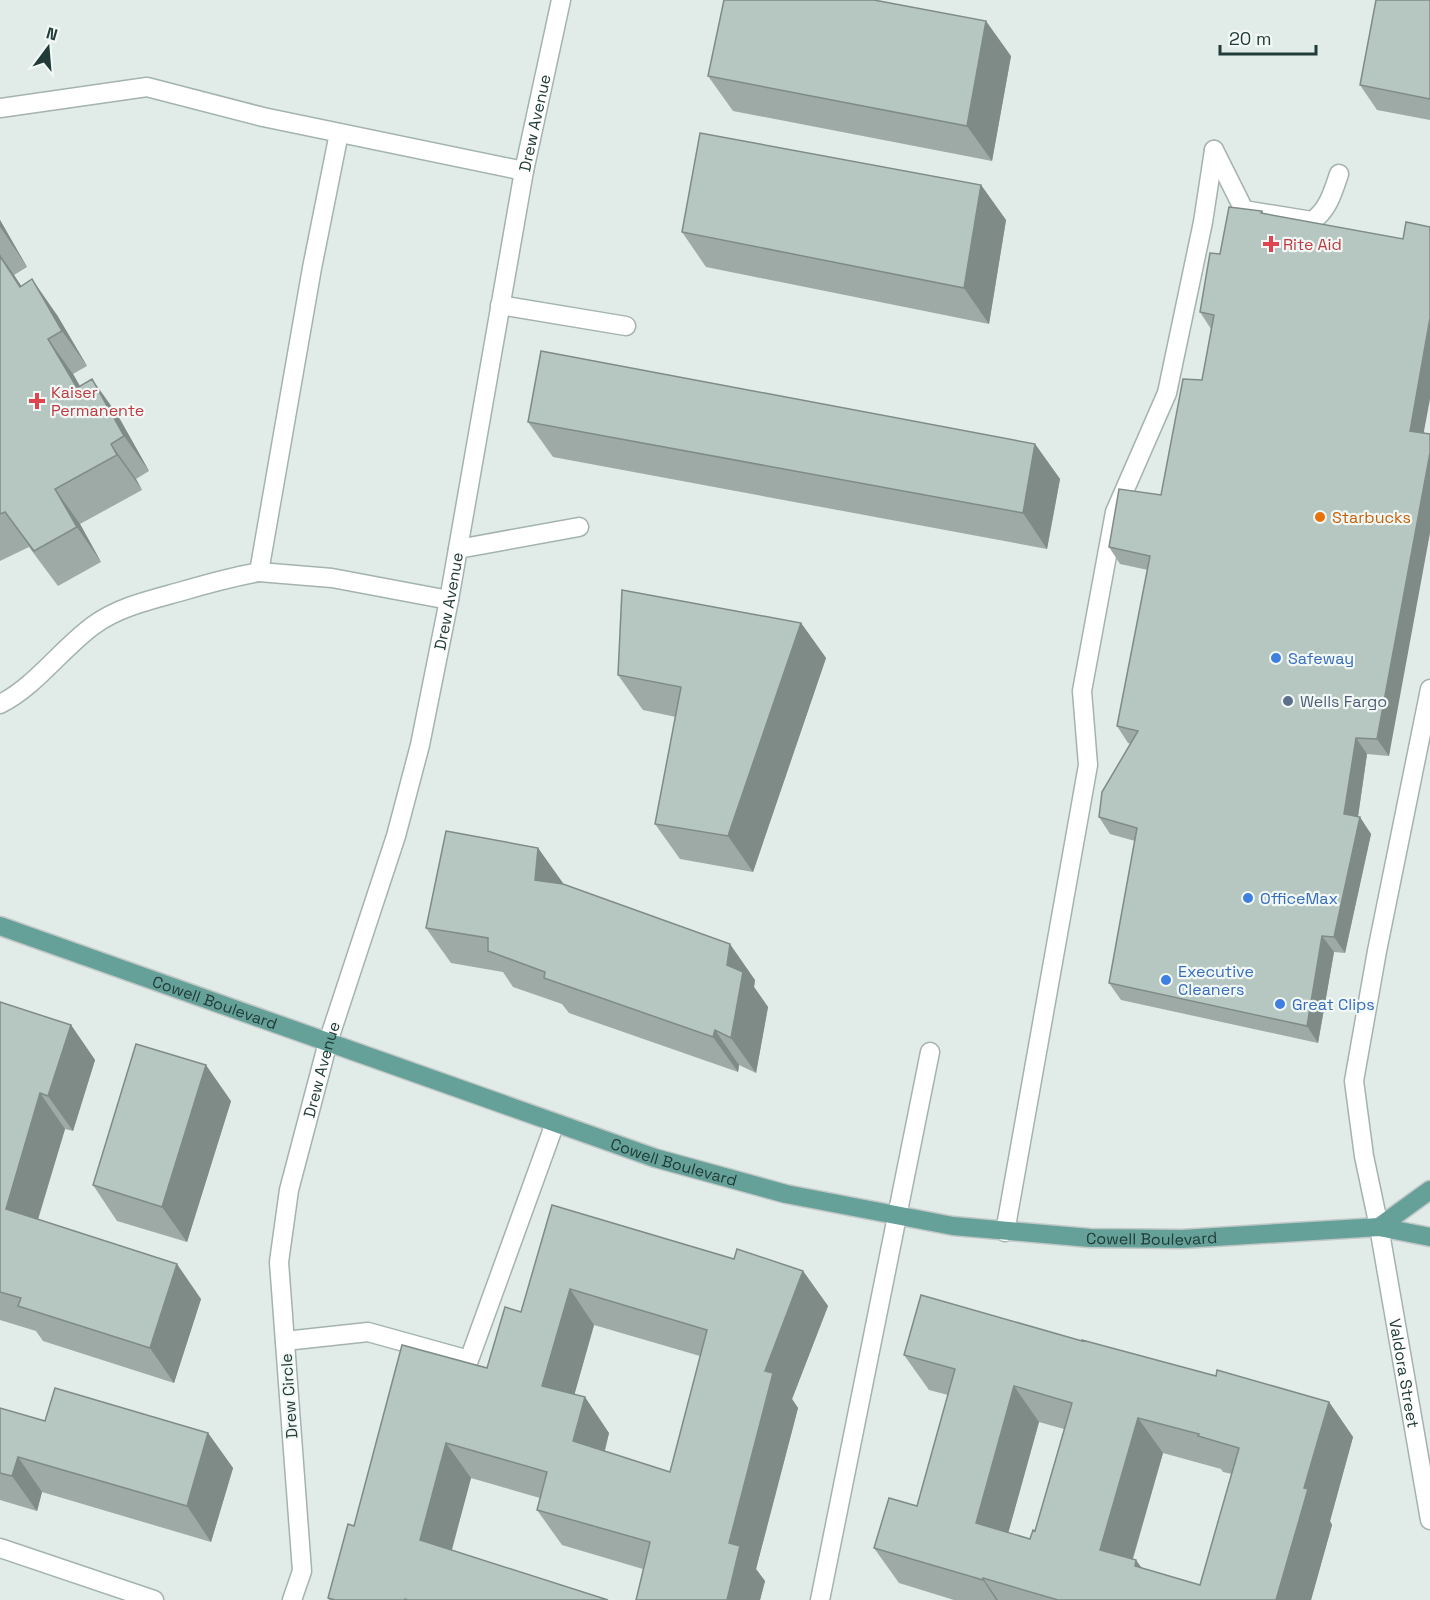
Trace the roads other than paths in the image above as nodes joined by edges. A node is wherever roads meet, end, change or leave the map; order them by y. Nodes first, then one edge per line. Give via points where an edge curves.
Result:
1 (561, 0) edge
2 (0, 108) edge
3 (339, 133) junction
4 (524, 171) junction
5 (1340, 174) dead end
6 (500, 305) junction
7 (627, 326) dead end
8 (579, 527) dead end
9 (458, 549) junction
10 (259, 572) junction
11 (449, 600) junction
12 (1430, 689) edge
13 (0, 704) edge
14 (0, 926) edge
15 (328, 1042) junction
16 (930, 1052) dead end
17 (555, 1123) junction
18 (289, 1190) joint
19 (1430, 1190) edge
20 (896, 1215) junction
21 (1379, 1227) junction
22 (1005, 1232) junction
23 (1430, 1236) edge
24 (285, 1341) junction
25 (1430, 1520) edge
26 (0, 1548) edge
27 (154, 1600) edge
28 (292, 1600) edge
29 (820, 1600) edge

1 - 4 street, Drew Avenue
2 - 3 street via 147,87
3 - 4 street
3 - 10 street
4 - 6 street, Drew Avenue
5 - 22 street via 1322,215 1312,221 1244,210 1214,150 1167,393 1115,512 1082,691 1088,765
6 - 7 street
6 - 9 street, Drew Avenue
8 - 9 street
9 - 11 street, Drew Avenue
10 - 11 street via 332,578
10 - 13 street via 133,604 96,623 16,696
11 - 15 street, Drew Avenue via 420,745 396,836
12 - 21 street, Valdora Street via 1354,1081
14 - 15 main road, Cowell Boulevard
15 - 17 main road, Cowell Boulevard
15 - 18 street, Drew Avenue
16 - 20 street
17 - 20 main road, Cowell Boulevard via 655,1158 786,1194
17 - 24 street via 469,1360 368,1332
18 - 24 street, Drew Circle via 279,1262
19 - 21 main road
20 - 22 main road, Cowell Boulevard
20 - 29 street
21 - 22 main road, Cowell Boulevard via 1182,1239 1090,1239
21 - 23 main road, Cowell Boulevard
21 - 25 street, Valdora Street
24 - 28 street, Drew Circle via 302,1571
26 - 27 street

